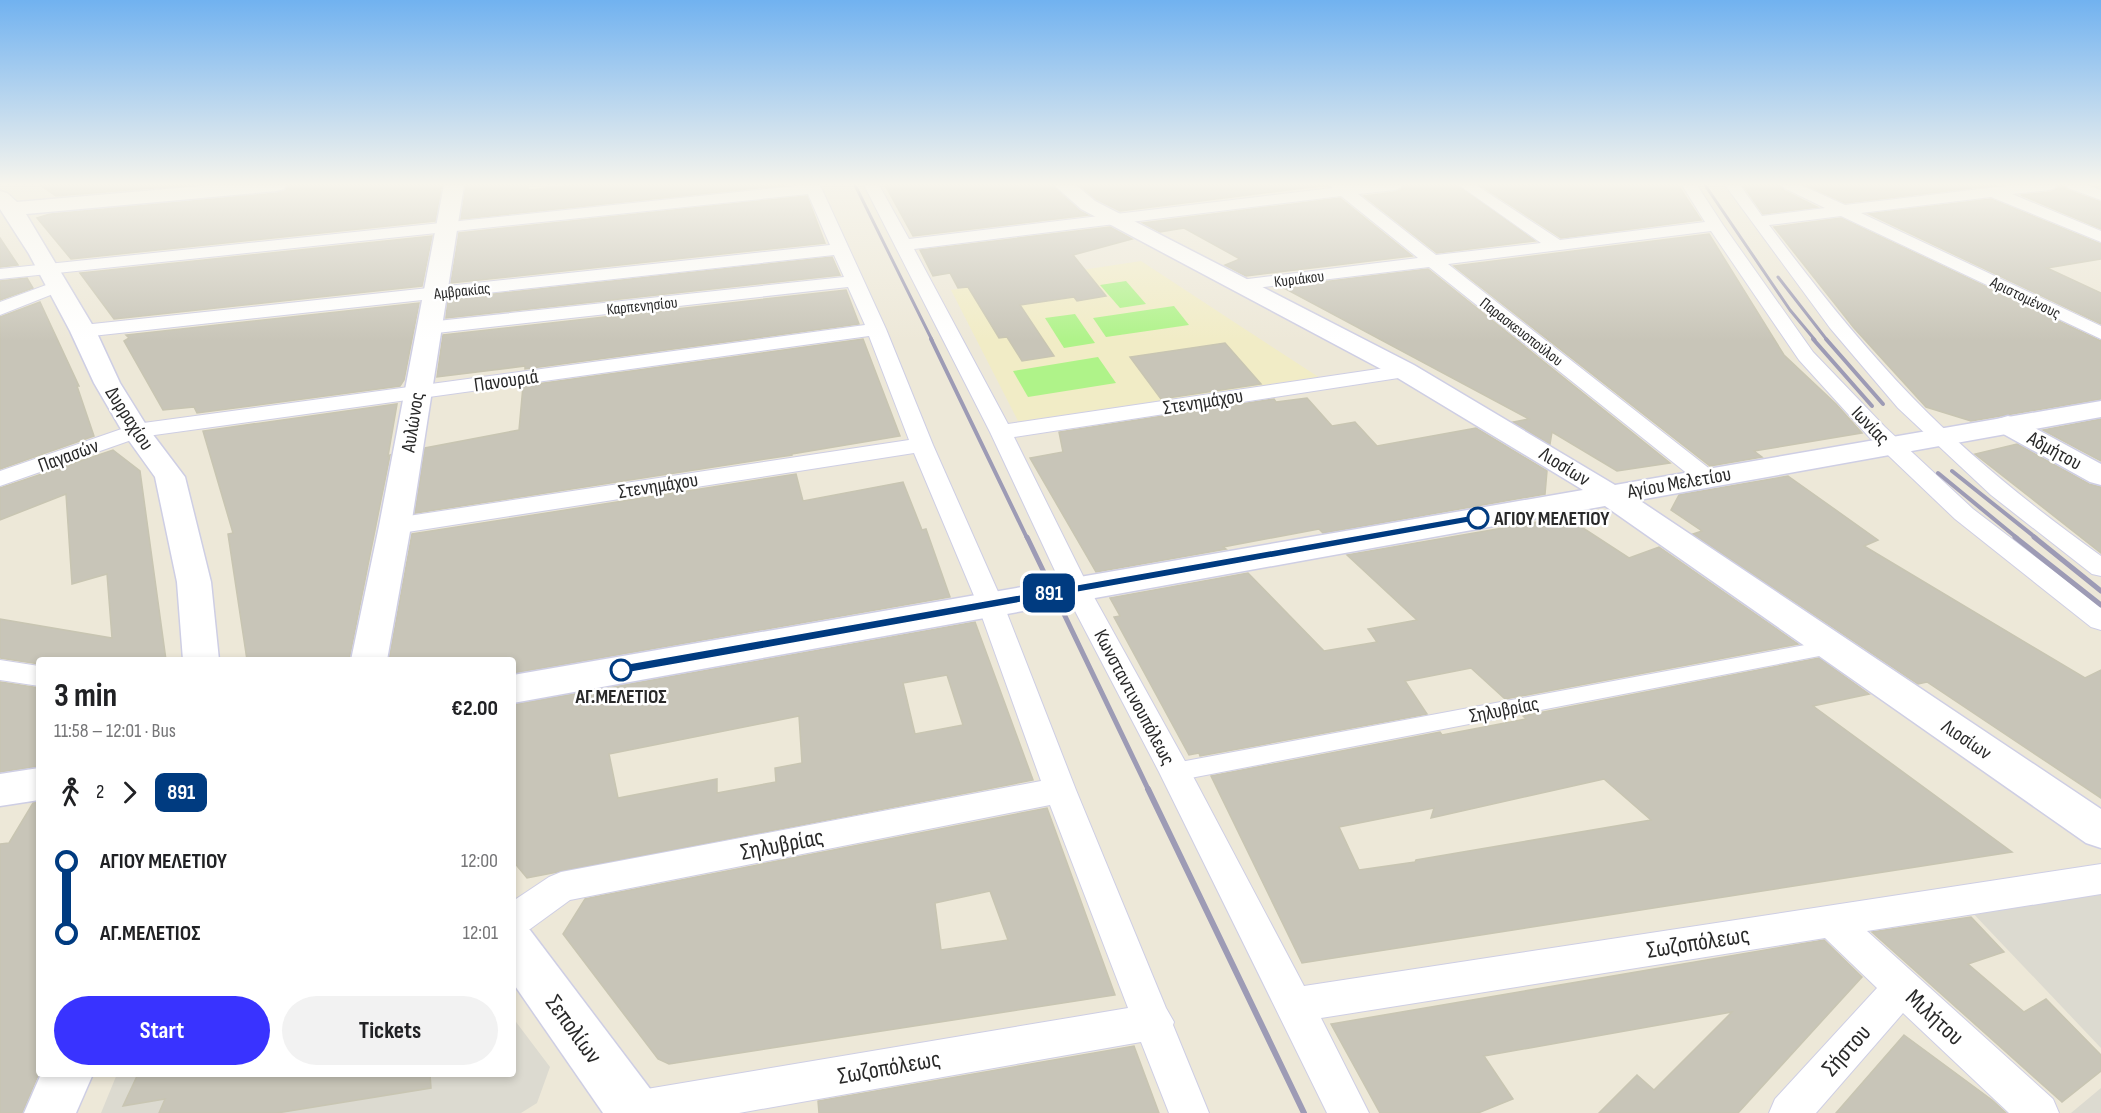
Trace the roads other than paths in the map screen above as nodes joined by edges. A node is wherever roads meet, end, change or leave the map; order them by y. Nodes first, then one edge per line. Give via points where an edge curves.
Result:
1 (25, 237) edge
2 (377, 237) edge
3 (445, 237) edge
4 (836, 237) edge
5 (900, 237) edge
6 (969, 237) edge
7 (1148, 237) edge
8 (1402, 237) edge
9 (1543, 237) edge
10 (1629, 237) edge
11 (1723, 237) edge
12 (1770, 237) edge
13 (1900, 237) edge
14 (904, 245) junction
15 (1557, 246) junction
16 (841, 249) junction
17 (1433, 261) junction
18 (0, 274) edge
19 (53, 278) junction
20 (855, 281) junction
21 (1240, 285) junction
22 (434, 293) junction
23 (0, 309) edge
24 (428, 328) junction
25 (876, 329) junction
26 (83, 331) junction
27 (2101, 333) edge
28 (1405, 370) junction
29 (417, 392) junction
30 (2101, 409) edge
31 (2008, 425) junction
32 (136, 431) junction
33 (1001, 432) junction
34 (1940, 437) junction
35 (922, 445) junction
36 (1890, 446) junction
37 (2101, 476) edge
38 (1707, 478) junction
39 (0, 479) edge
40 (1610, 495) junction
41 (395, 525) junction
42 (2101, 568) edge
43 (1076, 588) junction
44 (990, 603) junction
45 (2101, 621) edge
46 (1832, 647) junction
47 (201, 657) edge
48 (370, 657) edge
49 (0, 670) edge
50 (36, 676) edge
51 (516, 688) edge
52 (1175, 772) junction
53 (36, 784) edge
54 (0, 790) edge
55 (1060, 790) junction
56 (2101, 831) edge
57 (2101, 879) edge
58 (516, 919) edge
59 (1831, 921) junction
60 (516, 949) edge
61 (1902, 987) junction
62 (1295, 1005) junction
63 (1155, 1023) junction
64 (65, 1077) edge
65 (631, 1112) edge
66 (50, 1113) edge
67 (1189, 1113) edge
68 (1349, 1113) edge
69 (1789, 1113) edge
70 (2039, 1113) edge

1 - 19 main road, Δυρραχίου
2 - 19 street
3 - 22 main road, Αυλώνος
4 - 16 street
5 - 14 street, Κωνσταντινουπόλεως
6 - 14 street
7 - 21 main road, Λιοσίων
8 - 17 street, Παρασκευοπούλου
9 - 15 street
10 - 15 street, Κυριάκου
11 - 36 street, Ιωνίας via 1806,356
12 - 34 street, Ιωνίας via 1824,309
13 - 27 street, Αριστομένους
14 - 33 street, Κωνσταντινουπόλεως
15 - 17 street, Κυριάκου
16 - 20 street
16 - 22 street, Αμβρακίας
17 - 21 street, Κυριάκου
17 - 38 street, Παρασκευοπούλου
18 - 19 street
19 - 23 street
19 - 26 main road, Δυρραχίου
20 - 24 street, Καρπενησίου
20 - 25 street
21 - 28 main road, Λιοσίων
22 - 24 main road, Αυλώνος
22 - 26 street, Αμβρακίας
24 - 29 main road, Αυλώνος
25 - 29 street, Πανουριά
25 - 35 street
26 - 32 main road, Δυρραχίου via 107,383
28 - 33 street, Στενημάχου
28 - 40 main road, Λιοσίων
29 - 32 street, Πανουριά
29 - 41 main road, Αυλώνος
30 - 31 main road, Αγίου Μελετίου
31 - 34 main road, Αγίου Μελετίου
31 - 37 main road, Αδμήτου
32 - 39 street, Παγασών
32 - 47 main road, Δυρραχίου via 170,477 194,582
33 - 43 street, Κωνσταντινουπόλεως
34 - 36 main road, Αγίου Μελετίου
34 - 42 street, Ιωνίας via 1989,481
35 - 41 street, Στενημάχου
35 - 44 street
36 - 38 main road, Αγίου Μελετίου
36 - 45 street, Ιωνίας via 1964,514
38 - 40 main road, Αγίου Μελετίου
40 - 43 main road, Αγίου Μελετίου
40 - 46 main road, Λιοσίων
41 - 48 main road, Αυλώνος
43 - 44 main road, Αγίου Μελετίου
43 - 52 street, Κωνσταντινουπόλεως
44 - 51 main road, Αγίου Μελετίου
44 - 55 street
46 - 52 street, Σηλυβρίας
46 - 56 main road, Λιοσίων
49 - 50 street
52 - 62 street, Κωνσταντινουπόλεως
53 - 54 main road
55 - 58 street, Σηλυβρίας via 561,887
55 - 63 street
57 - 59 street, Σωζοπόλεως
59 - 61 street, Μιλήτου
59 - 62 street, Σωζοπόλεως
60 - 65 main road, Σεπολίων
61 - 69 street, Σήστου
61 - 70 street, Μιλήτου
62 - 68 street, Κωνσταντινουπόλεως
63 - 65 street, Σωζοπόλεως
63 - 67 street
64 - 66 main road

